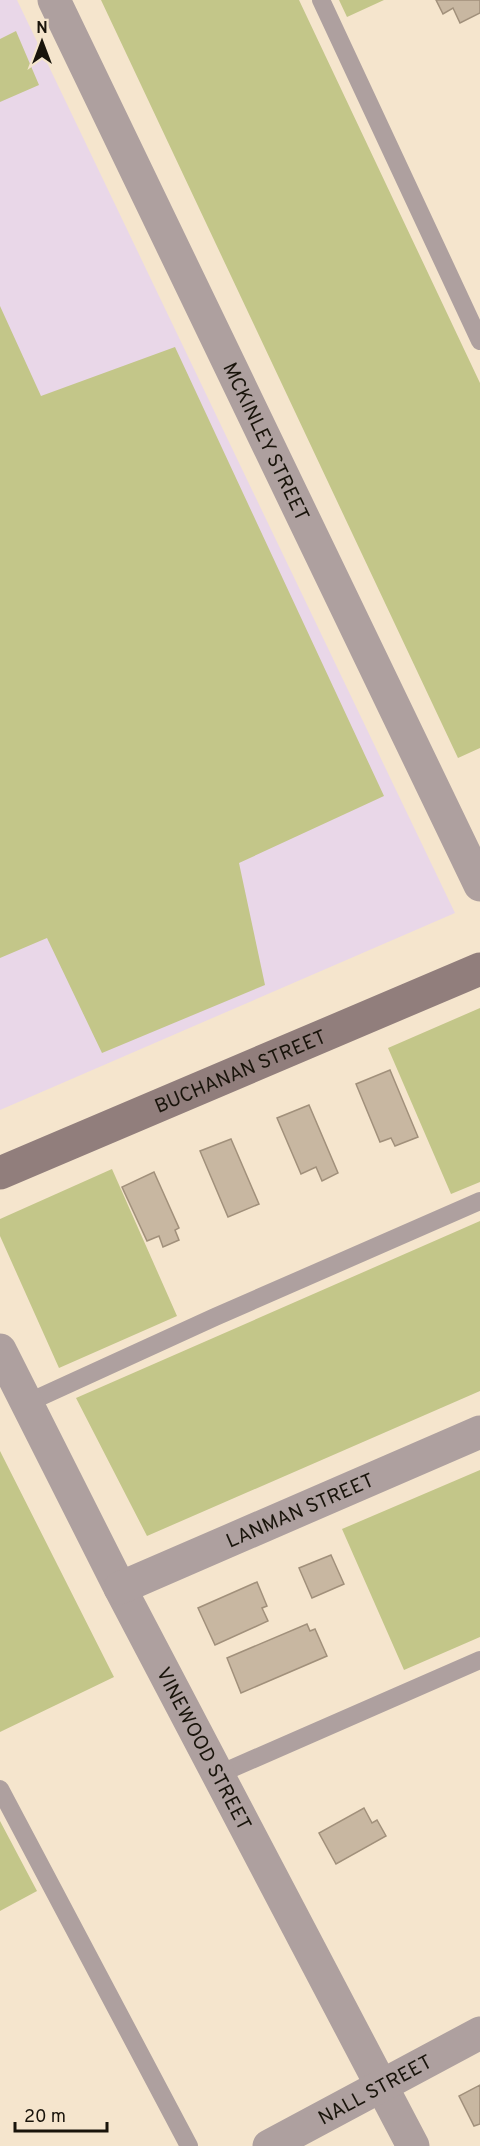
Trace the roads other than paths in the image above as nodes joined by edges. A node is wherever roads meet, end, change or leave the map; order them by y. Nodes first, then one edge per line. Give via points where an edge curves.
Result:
1 (54, 0) edge
2 (321, 0) edge
3 (480, 341) edge
4 (480, 885) edge
5 (480, 969) edge
6 (0, 1173) edge
7 (480, 1201) edge
8 (0, 1350) edge
9 (27, 1403) junction
10 (480, 1432) edge
11 (120, 1588) junction
12 (480, 1660) edge
13 (217, 1774) junction
14 (0, 1789) edge
15 (480, 2033) edge
16 (381, 2086) junction
17 (189, 2146) edge
18 (270, 2146) edge
19 (413, 2146) edge

1 - 4 street, MCKINLEY STREET
2 - 3 lane
5 - 6 street, BUCHANAN STREET
7 - 9 lane
8 - 9 street, VINEWOOD STREET
9 - 11 street, VINEWOOD STREET
10 - 11 street, LANMAN STREET
11 - 13 street, VINEWOOD STREET
12 - 13 lane
13 - 16 street, VINEWOOD STREET
14 - 17 lane
15 - 16 street, NALL STREET
16 - 18 street, NALL STREET
16 - 19 street, VINEWOOD STREET

